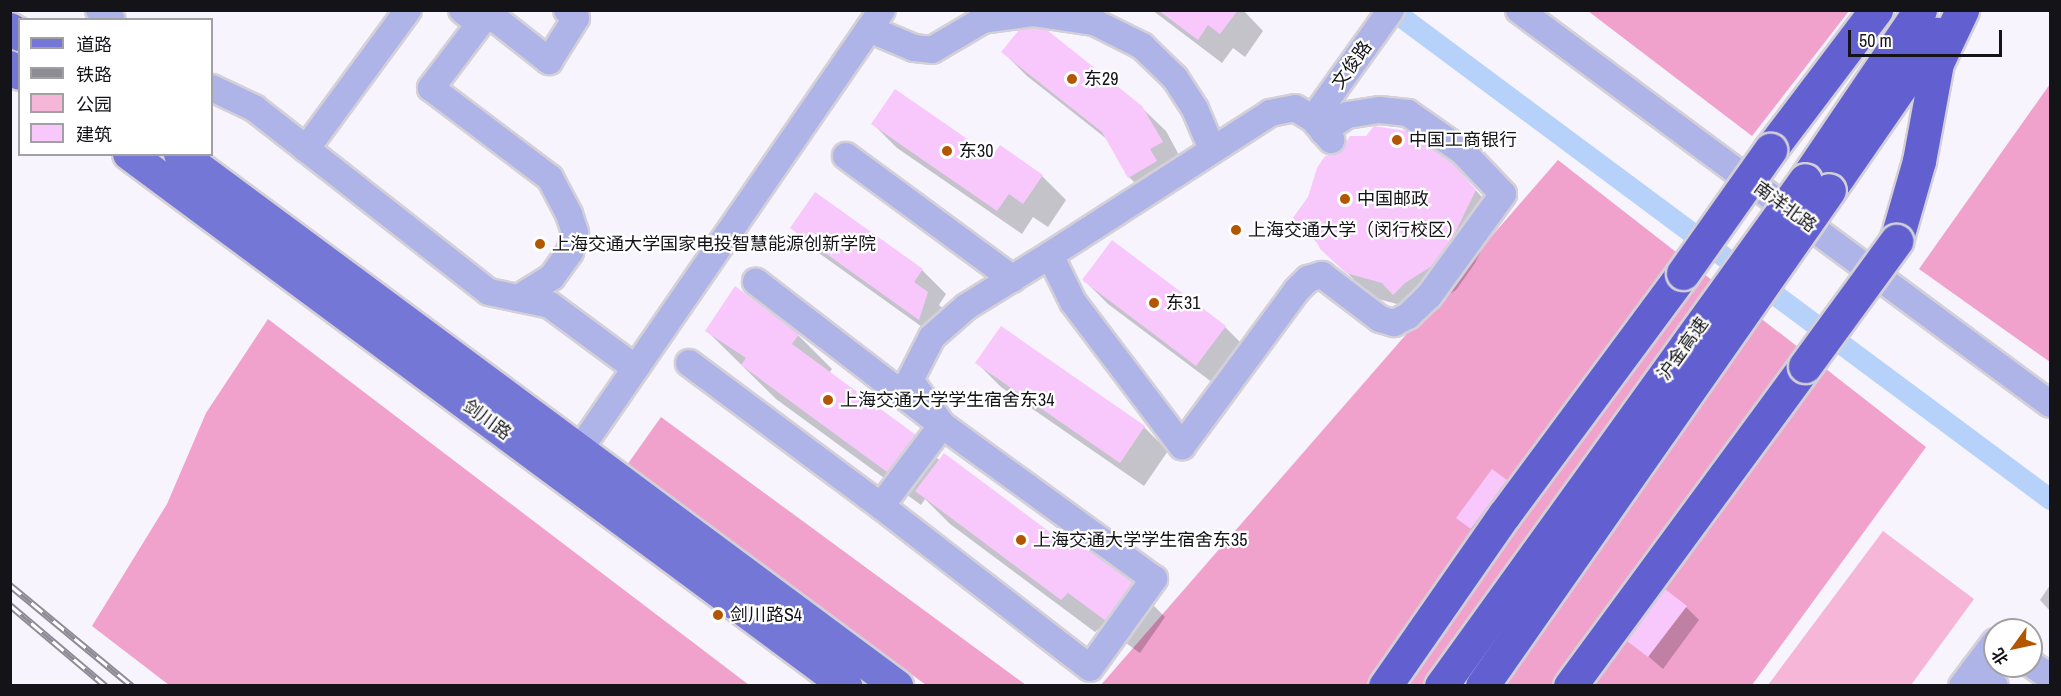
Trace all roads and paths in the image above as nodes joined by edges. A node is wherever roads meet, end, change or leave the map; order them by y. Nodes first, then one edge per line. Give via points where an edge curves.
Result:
1 (408, 10) edge
2 (567, 10) edge
3 (1391, 10) edge
4 (1519, 10) edge
5 (1876, 10) edge
6 (1920, 10) edge
7 (1953, 10) edge
8 (1962, 10) edge
9 (480, 14) edge
10 (876, 20) edge
11 (213, 88) edge
12 (1322, 130) junction
13 (306, 149) junction
14 (1212, 149) junction
15 (132, 156) edge
16 (183, 156) edge
17 (846, 156) dead end
18 (1816, 185) junction
19 (1050, 255) junction
20 (1013, 279) junction
21 (756, 282) dead end
22 (518, 298) junction
23 (689, 363) dead end
24 (635, 368) junction
25 (2050, 404) edge
26 (942, 425) junction
27 (570, 463) junction
28 (881, 506) junction
29 (1983, 658) edge
30 (1968, 678) edge
31 (846, 686) edge
32 (897, 686) edge
33 (1384, 686) edge
34 (1441, 686) edge
35 (1482, 686) edge
36 (1569, 686) edge
37 (1995, 686) edge

1 - 13 street
2 - 9 street via 576,18 549,61
3 - 12 street, 文俊路
4 - 25 street, 南洋北路
5 - 33 highway, bridge via 1504,515
6 - 18 highway, 沪金高速
7 - 18 highway, 沪金高速
8 - 36 highway, bridge via 1937,63 1919,161 1896,241
9 - 22 street via 431,88 550,178 575,232 570,252 552,277
10 - 14 street via 914,48 932,50 982,20 1033,13 1094,22 1142,46 1175,78 1195,109
10 - 24 street
11 - 13 street via 254,108
12 - 14 street via 1295,108 1270,113
12 - 19 street via 1347,116 1379,110 1408,113 1462,151 1503,194 1429,296 1408,316 1394,323 1380,319 1322,275 1308,279 1182,446 1073,302
13 - 22 street via 489,292
14 - 19 street
15 - 27 main road, 剑川路
16 - 27 main road, 剑川路
17 - 20 street
18 - 34 highway, 沪金高速, bridge
18 - 35 highway, 沪金高速, bridge
19 - 20 street
20 - 26 street via 950,318 932,337 909,380
21 - 26 street
22 - 24 street via 550,306
23 - 28 street
24 - 27 street
26 - 28 street
26 - 28 street via 1154,579 1090,668
27 - 31 main road, 剑川路
27 - 32 main road, 剑川路
29 - 30 street
30 - 37 street

